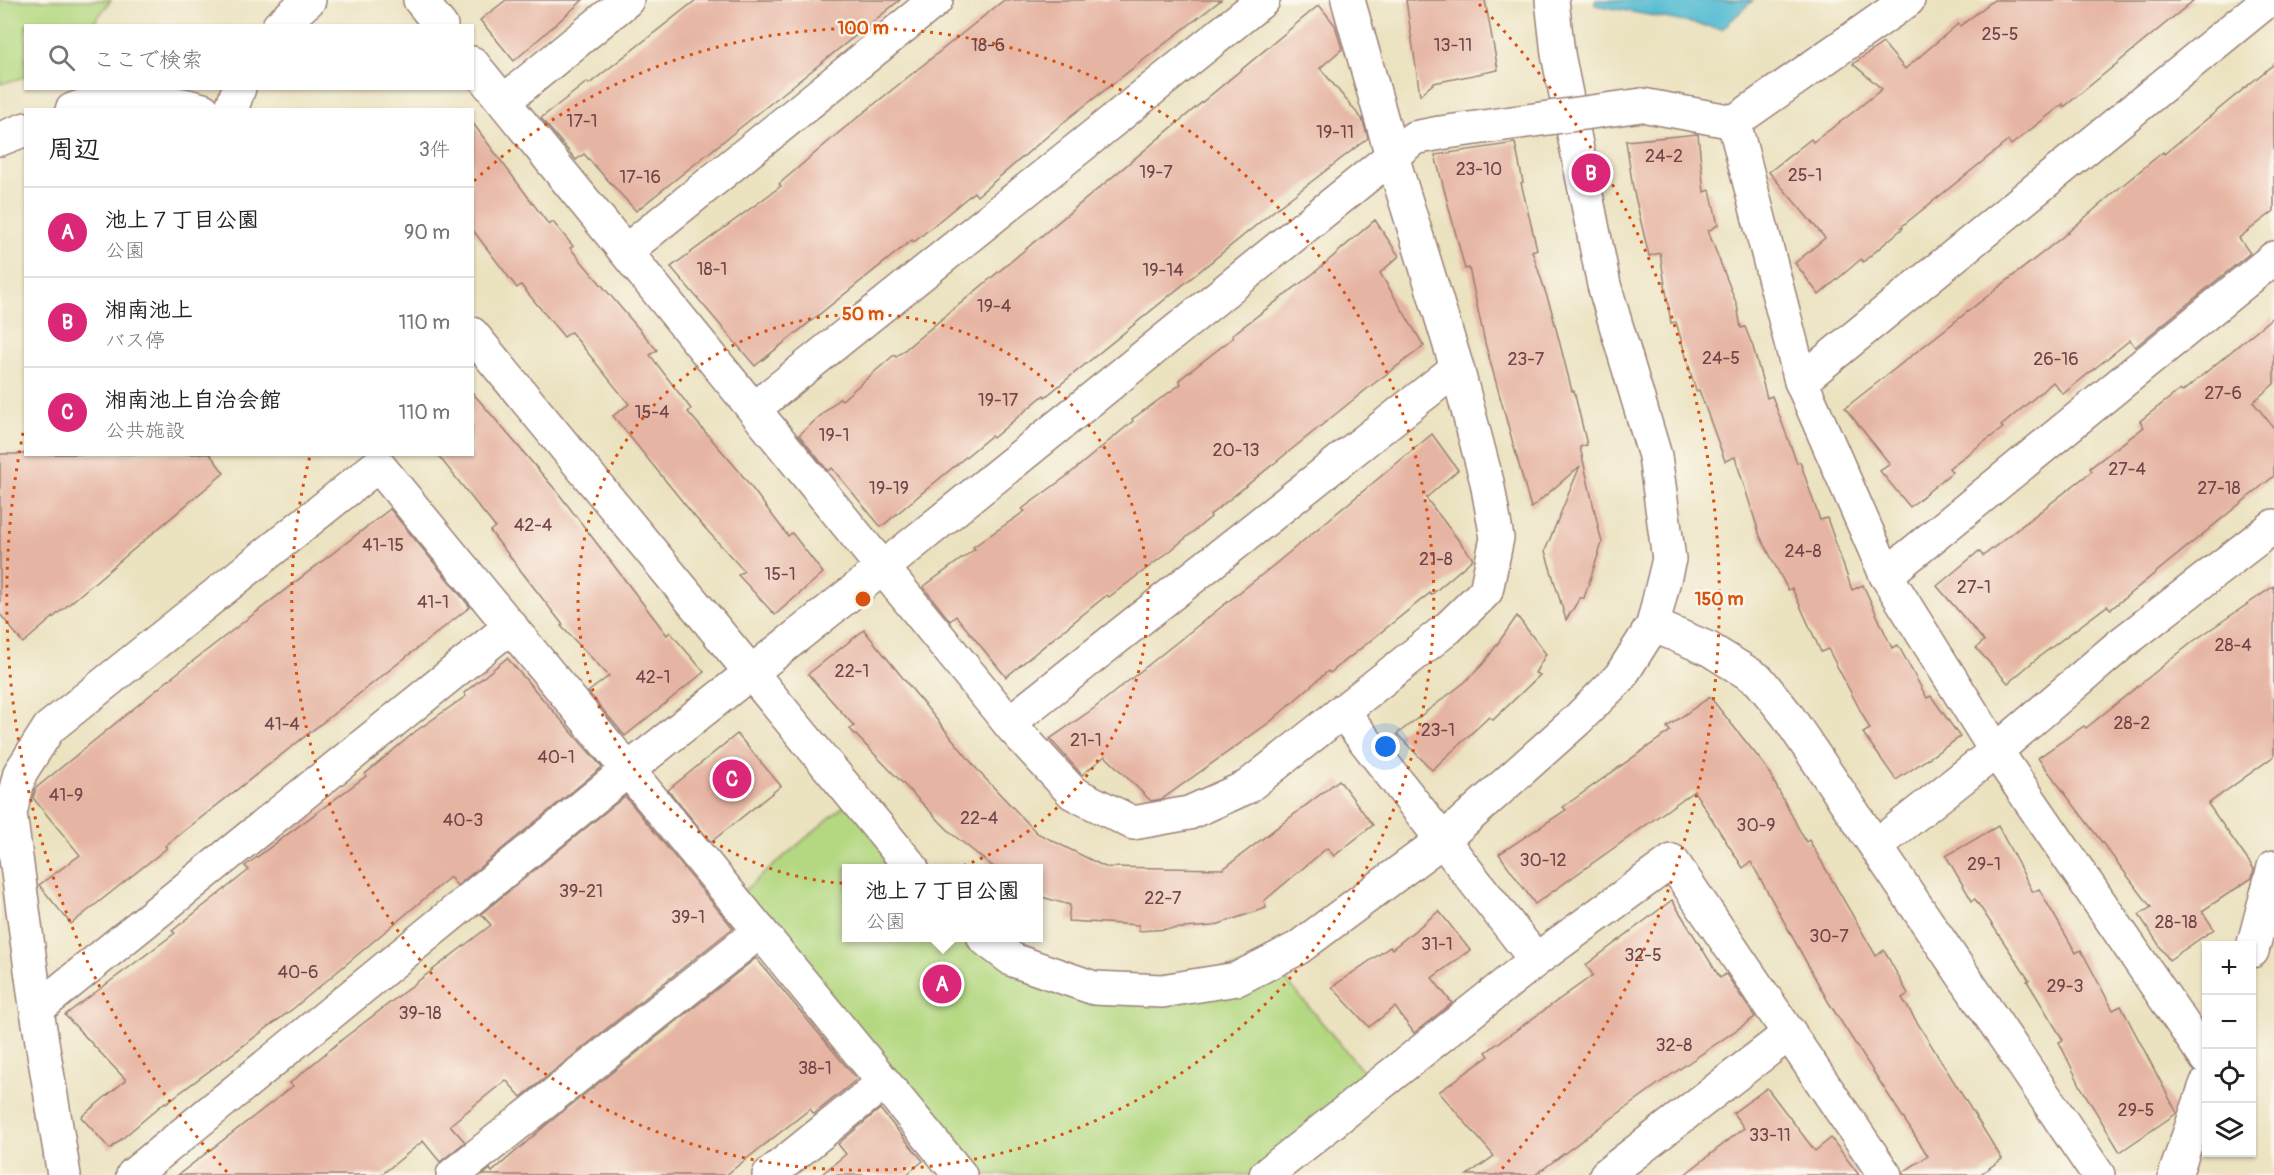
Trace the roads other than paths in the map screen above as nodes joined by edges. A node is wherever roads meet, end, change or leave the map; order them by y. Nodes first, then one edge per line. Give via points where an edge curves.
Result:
1 (309, 0) edge
2 (420, 0) edge
3 (627, 0) edge
4 (936, 0) edge
5 (1263, 0) edge
6 (1348, 0) edge
7 (1552, 0) edge
8 (1908, 0) edge
9 (2268, 0) edge
10 (281, 24) edge
11 (439, 24) edge
12 (474, 65) edge
13 (238, 90) edge
14 (504, 101) junction
15 (76, 108) edge
16 (197, 108) edge
17 (232, 108) edge
18 (1734, 122) junction
19 (24, 130) edge
20 (0, 139) edge
21 (1392, 156) junction
22 (626, 251) junction
23 (2274, 258) edge
24 (474, 336) edge
25 (1457, 368) junction
26 (1801, 381) junction
27 (755, 408) junction
28 (374, 460) edge
29 (2274, 526) edge
30 (884, 567) junction
31 (1886, 575) junction
32 (511, 626) junction
33 (1653, 626) junction
34 (750, 674) junction
35 (1341, 711) junction
36 (1009, 723) junction
37 (1996, 751) junction
38 (629, 769) junction
39 (1444, 839) junction
40 (1876, 846) junction
41 (909, 864) edge
42 (2274, 867) edge
43 (760, 931) junction
44 (2255, 941) edge
45 (989, 942) edge
46 (1536, 960) junction
47 (37, 1009) junction
48 (1790, 1033) junction
49 (2202, 1052) edge
50 (883, 1083) junction
51 (2202, 1097) edge
52 (64, 1175) edge
53 (133, 1175) edge
54 (453, 1175) edge
55 (769, 1175) edge
56 (960, 1175) edge
57 (1266, 1175) edge
58 (1606, 1175) edge
59 (1885, 1175) edge
60 (2098, 1175) edge
61 (2175, 1175) edge

1 - 10 street
2 - 11 street
3 - 14 street
4 - 22 street
5 - 27 street
6 - 21 street
7 - 33 street via 1558,54 1604,285 1655,456 1668,558
8 - 18 street
9 - 26 street
12 - 14 street
13 - 17 street
14 - 22 street
15 - 16 street via 103,101 178,102
18 - 21 street, bridge via 1642,105 1414,138
18 - 26 street
19 - 20 street
21 - 25 street
21 - 30 street
22 - 27 street
23 - 31 street
24 - 34 street
25 - 35 street via 1488,482 1497,538 1486,591 1448,628
25 - 36 street
26 - 31 street
27 - 30 street
28 - 32 street
28 - 47 street via 49,728 20,773 10,813
29 - 37 street via 2121,644
30 - 34 street
30 - 36 street
31 - 37 street
32 - 38 street
32 - 47 street
33 - 39 street via 1620,677
33 - 40 street via 1709,649 1759,680 1787,714
34 - 38 street
34 - 41 street
35 - 36 street via 1247,787 1190,813 1133,823 1073,793
35 - 39 street
37 - 40 street
37 - 49 street
38 - 43 street
38 - 53 street
39 - 45 street via 1298,948 1238,979 1162,991 1094,988 1013,960
39 - 46 street
40 - 60 street
42 - 44 street
43 - 50 street
43 - 54 street
46 - 48 street via 1672,861
46 - 57 street
47 - 52 street
48 - 58 street
48 - 59 street
50 - 55 street
50 - 56 street
51 - 61 street

